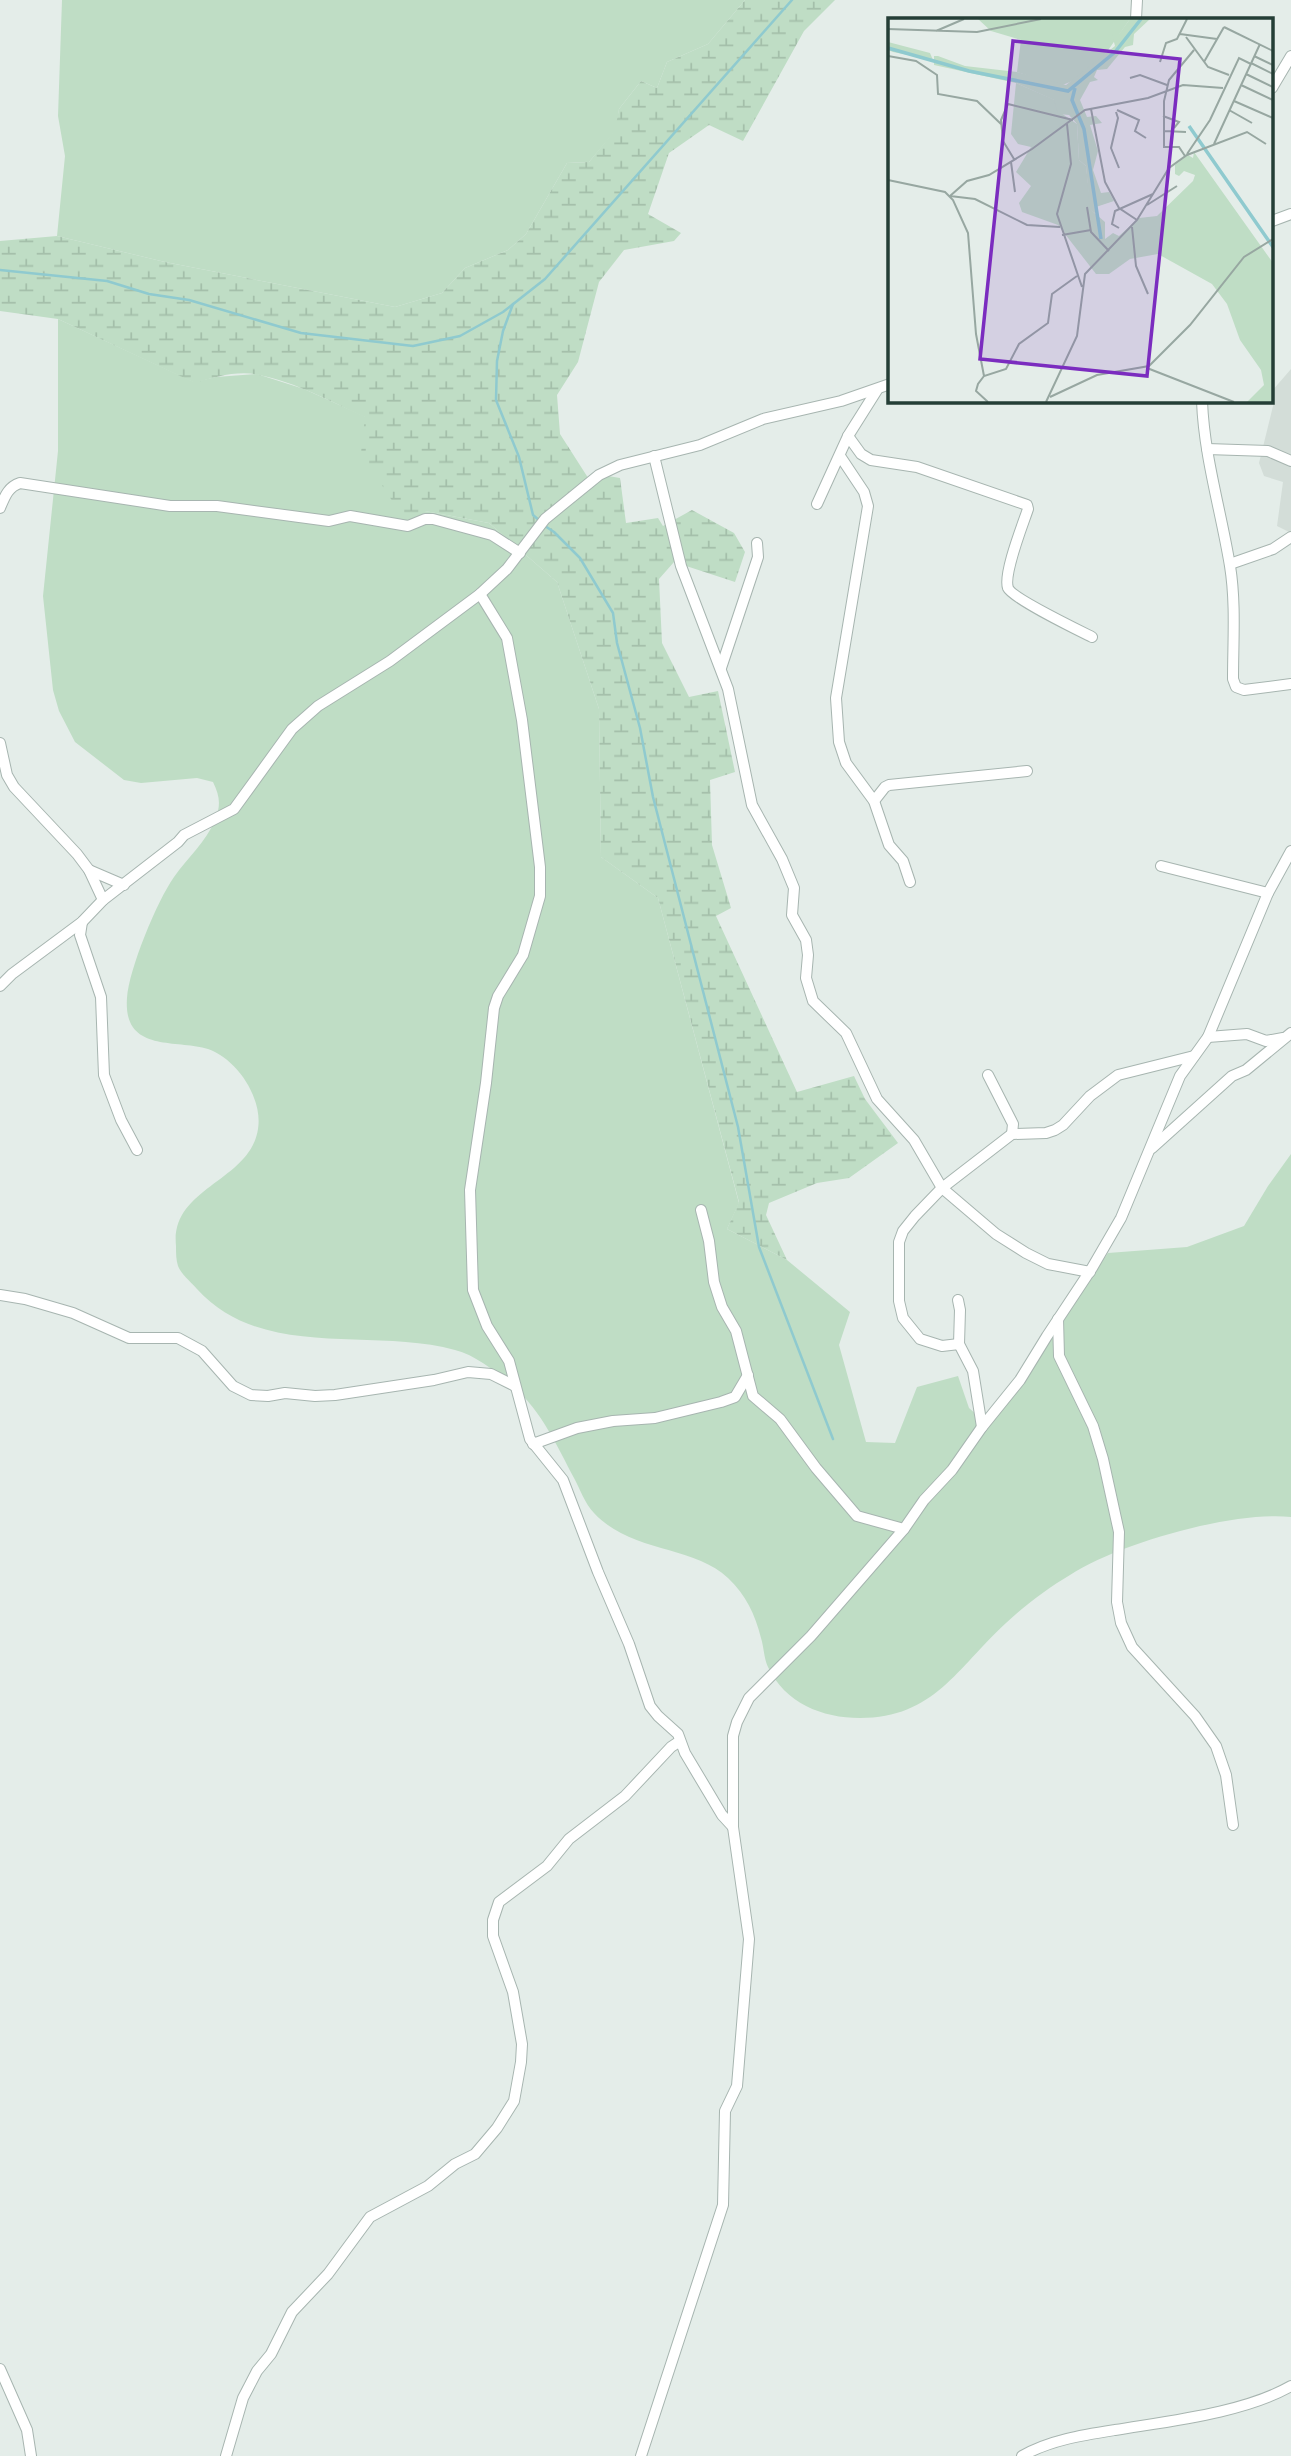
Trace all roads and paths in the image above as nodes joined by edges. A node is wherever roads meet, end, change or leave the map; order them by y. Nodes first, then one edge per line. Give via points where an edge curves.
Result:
1 (1137, 0) edge
2 (1136, 18) edge
3 (1291, 56) edge
4 (1274, 85) edge
5 (1291, 214) edge
6 (1274, 220) edge
7 (888, 385) edge
8 (877, 390) junction
9 (1202, 402) edge
10 (848, 436) junction
11 (1207, 449) junction
12 (654, 456) junction
13 (840, 456) junction
14 (1291, 461) edge
15 (817, 504) dead end
16 (0, 508) edge
17 (1291, 537) edge
18 (757, 543) dead end
19 (520, 553) junction
20 (1230, 565) junction
21 (480, 594) junction
22 (1092, 637) dead end
23 (721, 668) junction
24 (1291, 684) edge
25 (0, 743) edge
26 (1027, 771) dead end
27 (874, 801) junction
28 (1291, 851) edge
29 (1161, 866) dead end
30 (89, 870) junction
31 (910, 882) dead end
32 (124, 885) junction
33 (1268, 893) junction
34 (103, 900) junction
35 (82, 922) junction
36 (0, 986) edge
37 (1289, 1036) edge
38 (1208, 1037) junction
39 (1194, 1056) junction
40 (988, 1075) dead end
41 (1012, 1134) junction
42 (137, 1150) dead end
43 (1149, 1151) junction
44 (942, 1188) junction
45 (701, 1210) dead end
46 (1090, 1272) junction
47 (0, 1295) edge
48 (958, 1300) dead end
49 (1058, 1319) junction
50 (959, 1345) junction
51 (748, 1375) junction
52 (515, 1386) junction
53 (982, 1427) junction
54 (533, 1444) junction
55 (904, 1529) junction
56 (680, 1741) junction
57 (1233, 1825) dead end
58 (733, 1827) junction
59 (0, 2369) edge
60 (1288, 2390) edge
61 (32, 2456) edge
62 (226, 2456) edge
63 (641, 2456) edge
64 (1022, 2456) edge

1 - 2 street
3 - 4 street
5 - 6 street
7 - 8 street
8 - 10 street
8 - 12 street via 763,419
9 - 11 street
10 - 13 street
10 - 22 street via 871,460 917,467 1027,505 1009,589
11 - 14 street via 1268,451
11 - 20 street
12 - 19 street via 607,471 545,519
12 - 23 street via 681,566
13 - 15 street
13 - 27 street via 868,506 836,698 839,743 846,763
16 - 19 street via 7,491 20,483 170,506 214,505 329,521 349,516 408,526 433,519 492,535
17 - 20 street
18 - 23 street via 758,557
19 - 21 street
20 - 24 street via 1236,687
21 - 32 street via 390,661 318,706 281,742 234,809 185,834
21 - 52 street via 508,638 540,867 540,896 524,950 494,1008 470,1197 473,1290 487,1326 509,1361
23 - 44 street via 752,805 794,888 792,915 806,940 808,990 820,1009 846,1033 877,1099 914,1140
25 - 30 street via 14,786
26 - 27 street via 889,785
27 - 31 street
28 - 33 street
29 - 33 street
30 - 32 street
30 - 34 street
32 - 34 street
33 - 38 street
34 - 35 street
35 - 36 street
35 - 42 street via 79,935 101,997 104,1076
37 - 38 street via 1266,1041 1247,1034
37 - 43 street via 1232,1076
38 - 39 street
39 - 41 street via 1118,1075 1055,1130
39 - 43 street via 1180,1076
40 - 41 street via 1013,1124
41 - 44 street
43 - 46 street via 1121,1218
44 - 46 street via 1026,1253 1048,1264
44 - 50 street via 903,1231 899,1301 903,1318 920,1339 942,1346
45 - 51 street via 713,1282 736,1331
46 - 49 street
47 - 52 street via 73,1313 129,1338 178,1339 202,1351 233,1386 251,1395 335,1395 468,1372 491,1374
48 - 50 street
49 - 53 street via 1020,1381
49 - 57 street via 1059,1356 1093,1426 1119,1532 1117,1602 1122,1623 1132,1647 1216,1746 1226,1774
50 - 53 street via 973,1371
51 - 54 street via 735,1397 721,1402 655,1418 578,1428
51 - 55 street via 752,1396 780,1419 857,1516
52 - 54 street
53 - 55 street
54 - 56 street via 563,1480 650,1706
55 - 58 street via 733,1720
56 - 58 street
56 - 62 street via 625,1796 569,1839 547,1866 499,1902 494,1936 513,1992 522,2044 514,2101 475,2154 370,2217 328,2274 292,2312 243,2398
58 - 63 street via 749,1939 737,2086 726,2111 723,2205
59 - 61 street via 27,2430
60 - 64 street via 1234,2408 1064,2440

